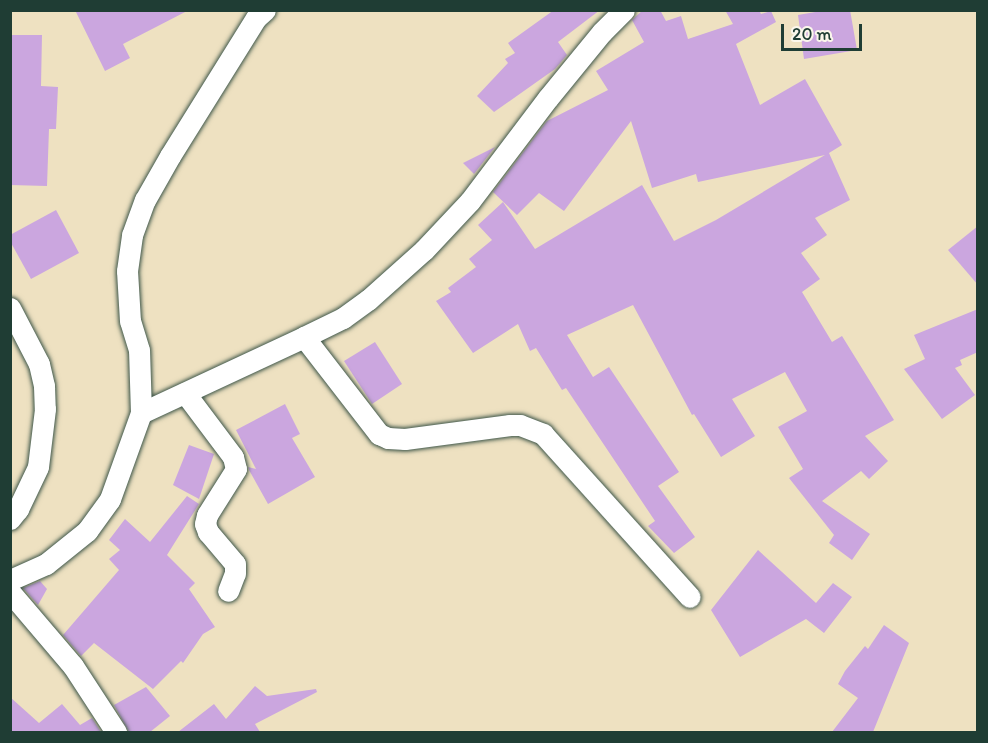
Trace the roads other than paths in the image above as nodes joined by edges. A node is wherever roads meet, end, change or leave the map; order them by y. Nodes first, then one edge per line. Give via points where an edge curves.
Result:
1 (265, 10) edge
2 (624, 10) edge
3 (10, 308) edge
4 (304, 337) junction
5 (185, 393) junction
6 (141, 413) junction
7 (10, 519) edge
8 (10, 580) edge
9 (228, 591) dead end
10 (10, 592) edge
11 (690, 597) dead end
12 (116, 732) edge

1 - 6 street via 256,18 170,156 145,200 132,235 127,271 130,321 139,350
2 - 4 street via 548,98 470,201 424,250 368,300 343,318
3 - 7 street via 39,364 45,410 38,467
4 - 5 street
4 - 11 street via 379,434 388,438 510,424 543,434
5 - 6 street
5 - 9 street via 233,457 236,469 205,524 235,564 236,573
6 - 8 street via 110,500 99,516 87,531 46,564
10 - 12 street via 73,666

